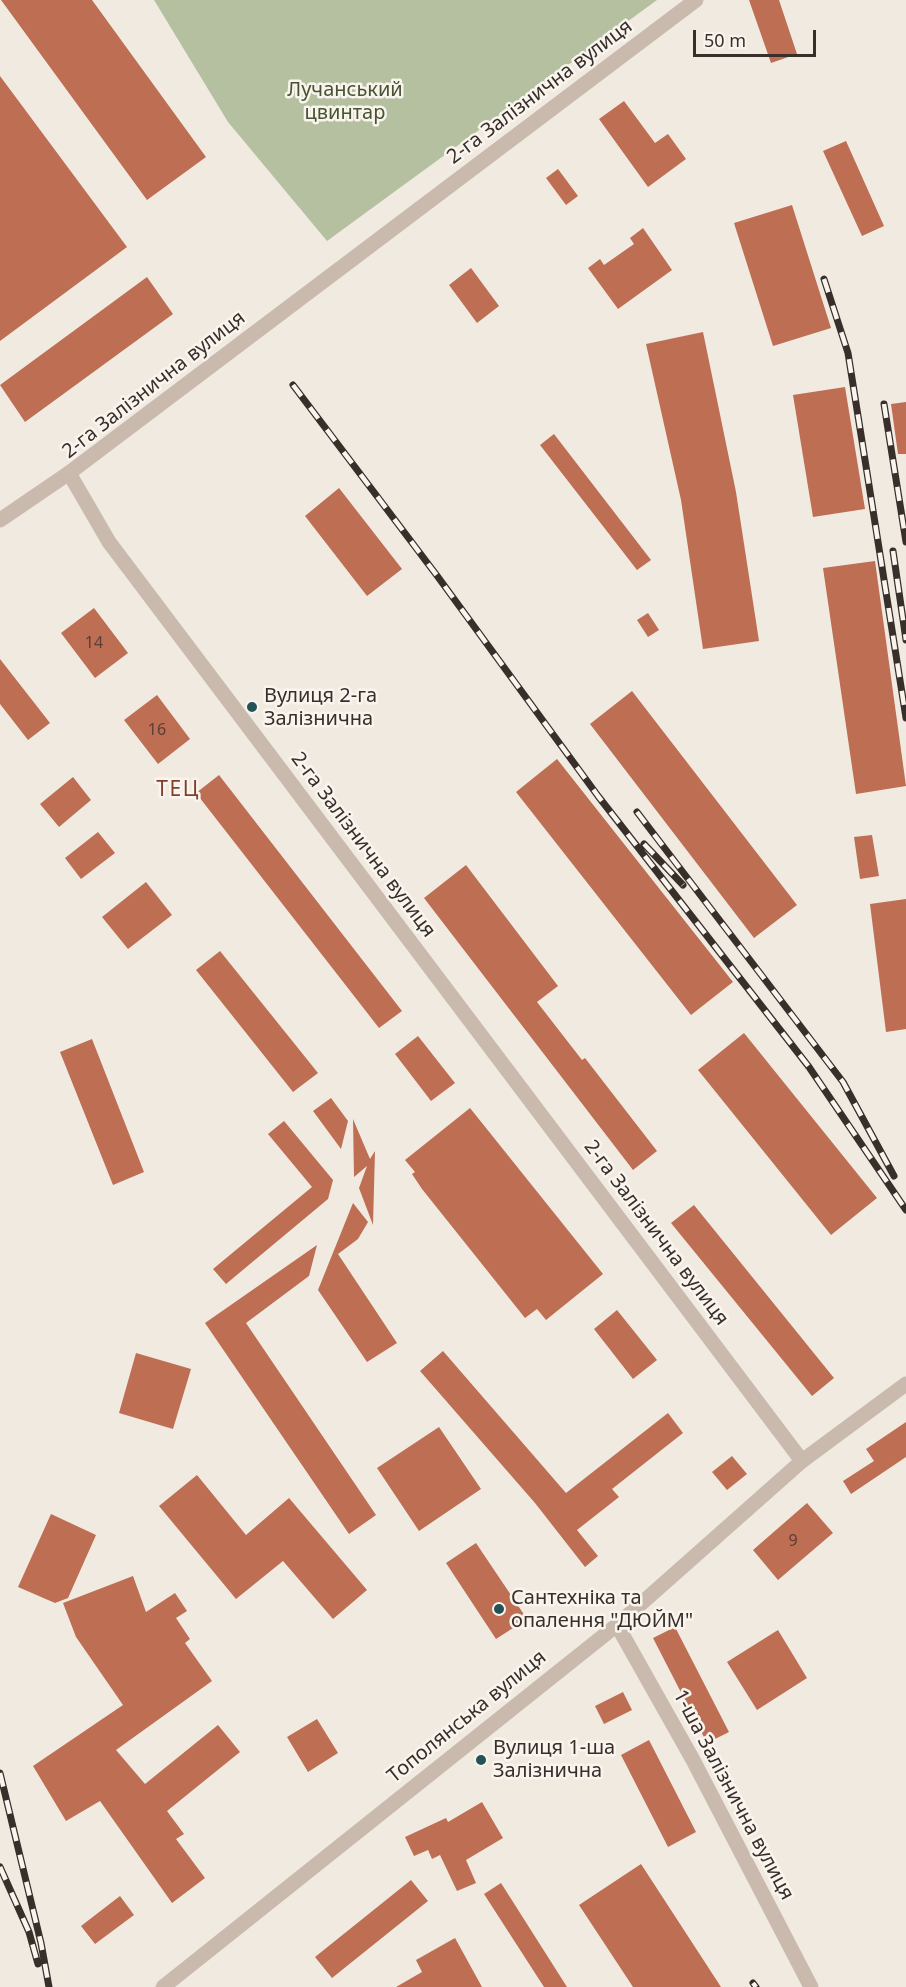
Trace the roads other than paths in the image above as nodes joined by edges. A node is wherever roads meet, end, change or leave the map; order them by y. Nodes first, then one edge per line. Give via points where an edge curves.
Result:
1 (696, 0) edge
2 (69, 473) junction
3 (0, 520) edge
4 (906, 1384) edge
5 (802, 1461) junction
6 (617, 1624) junction
7 (163, 1987) edge
8 (811, 1987) edge

1 - 2 street, 2-га Залізнична вулиця
2 - 3 street
2 - 5 street, 2-га Залізнична вулиця via 110,542
4 - 5 street, Тополянська вулиця
5 - 6 street, Тополянська вулиця
6 - 7 street, Тополянська вулиця
6 - 8 street, 1-ша Залізнична вулиця

